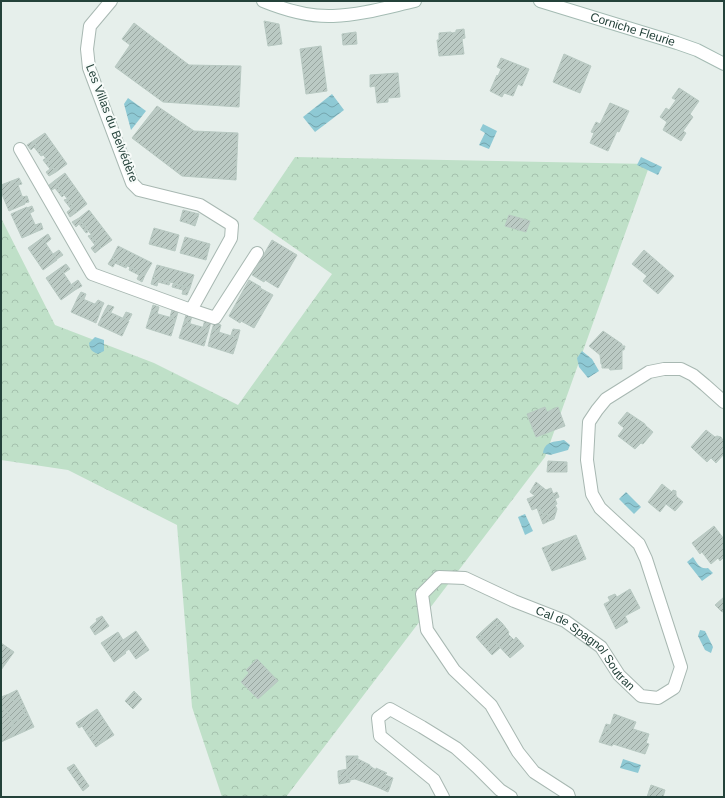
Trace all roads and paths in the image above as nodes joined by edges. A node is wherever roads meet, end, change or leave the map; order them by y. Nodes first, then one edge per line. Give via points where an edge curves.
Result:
1 (111, 1) edge
2 (264, 1) edge
3 (415, 1) edge
4 (540, 1) edge
5 (724, 64) edge
6 (20, 149) dead end
7 (257, 254) dead end
8 (191, 310) junction
9 (724, 402) edge
10 (443, 797) edge
11 (511, 797) edge
12 (569, 797) edge

1 - 8 street, Les Villas du Belvédère via 90,26 87,49 89,68 132,183 139,190 200,205 232,225 231,238
2 - 3 street via 283,9 332,16 360,13
4 - 5 street, Corniche Fleurie via 677,43
6 - 8 street via 92,274
7 - 8 street via 215,318
9 - 12 street, Cal de Spagnol Soutran via 693,375 681,369 650,372 606,399 589,422 587,460 592,494 600,508 639,544 646,559 681,667 674,688 658,698 641,696 619,675 601,647 565,621 465,578 440,577 422,594 427,630 454,670 491,704 518,752 534,772
10 - 11 street via 434,780 380,736 378,718 390,709 456,748 500,790

